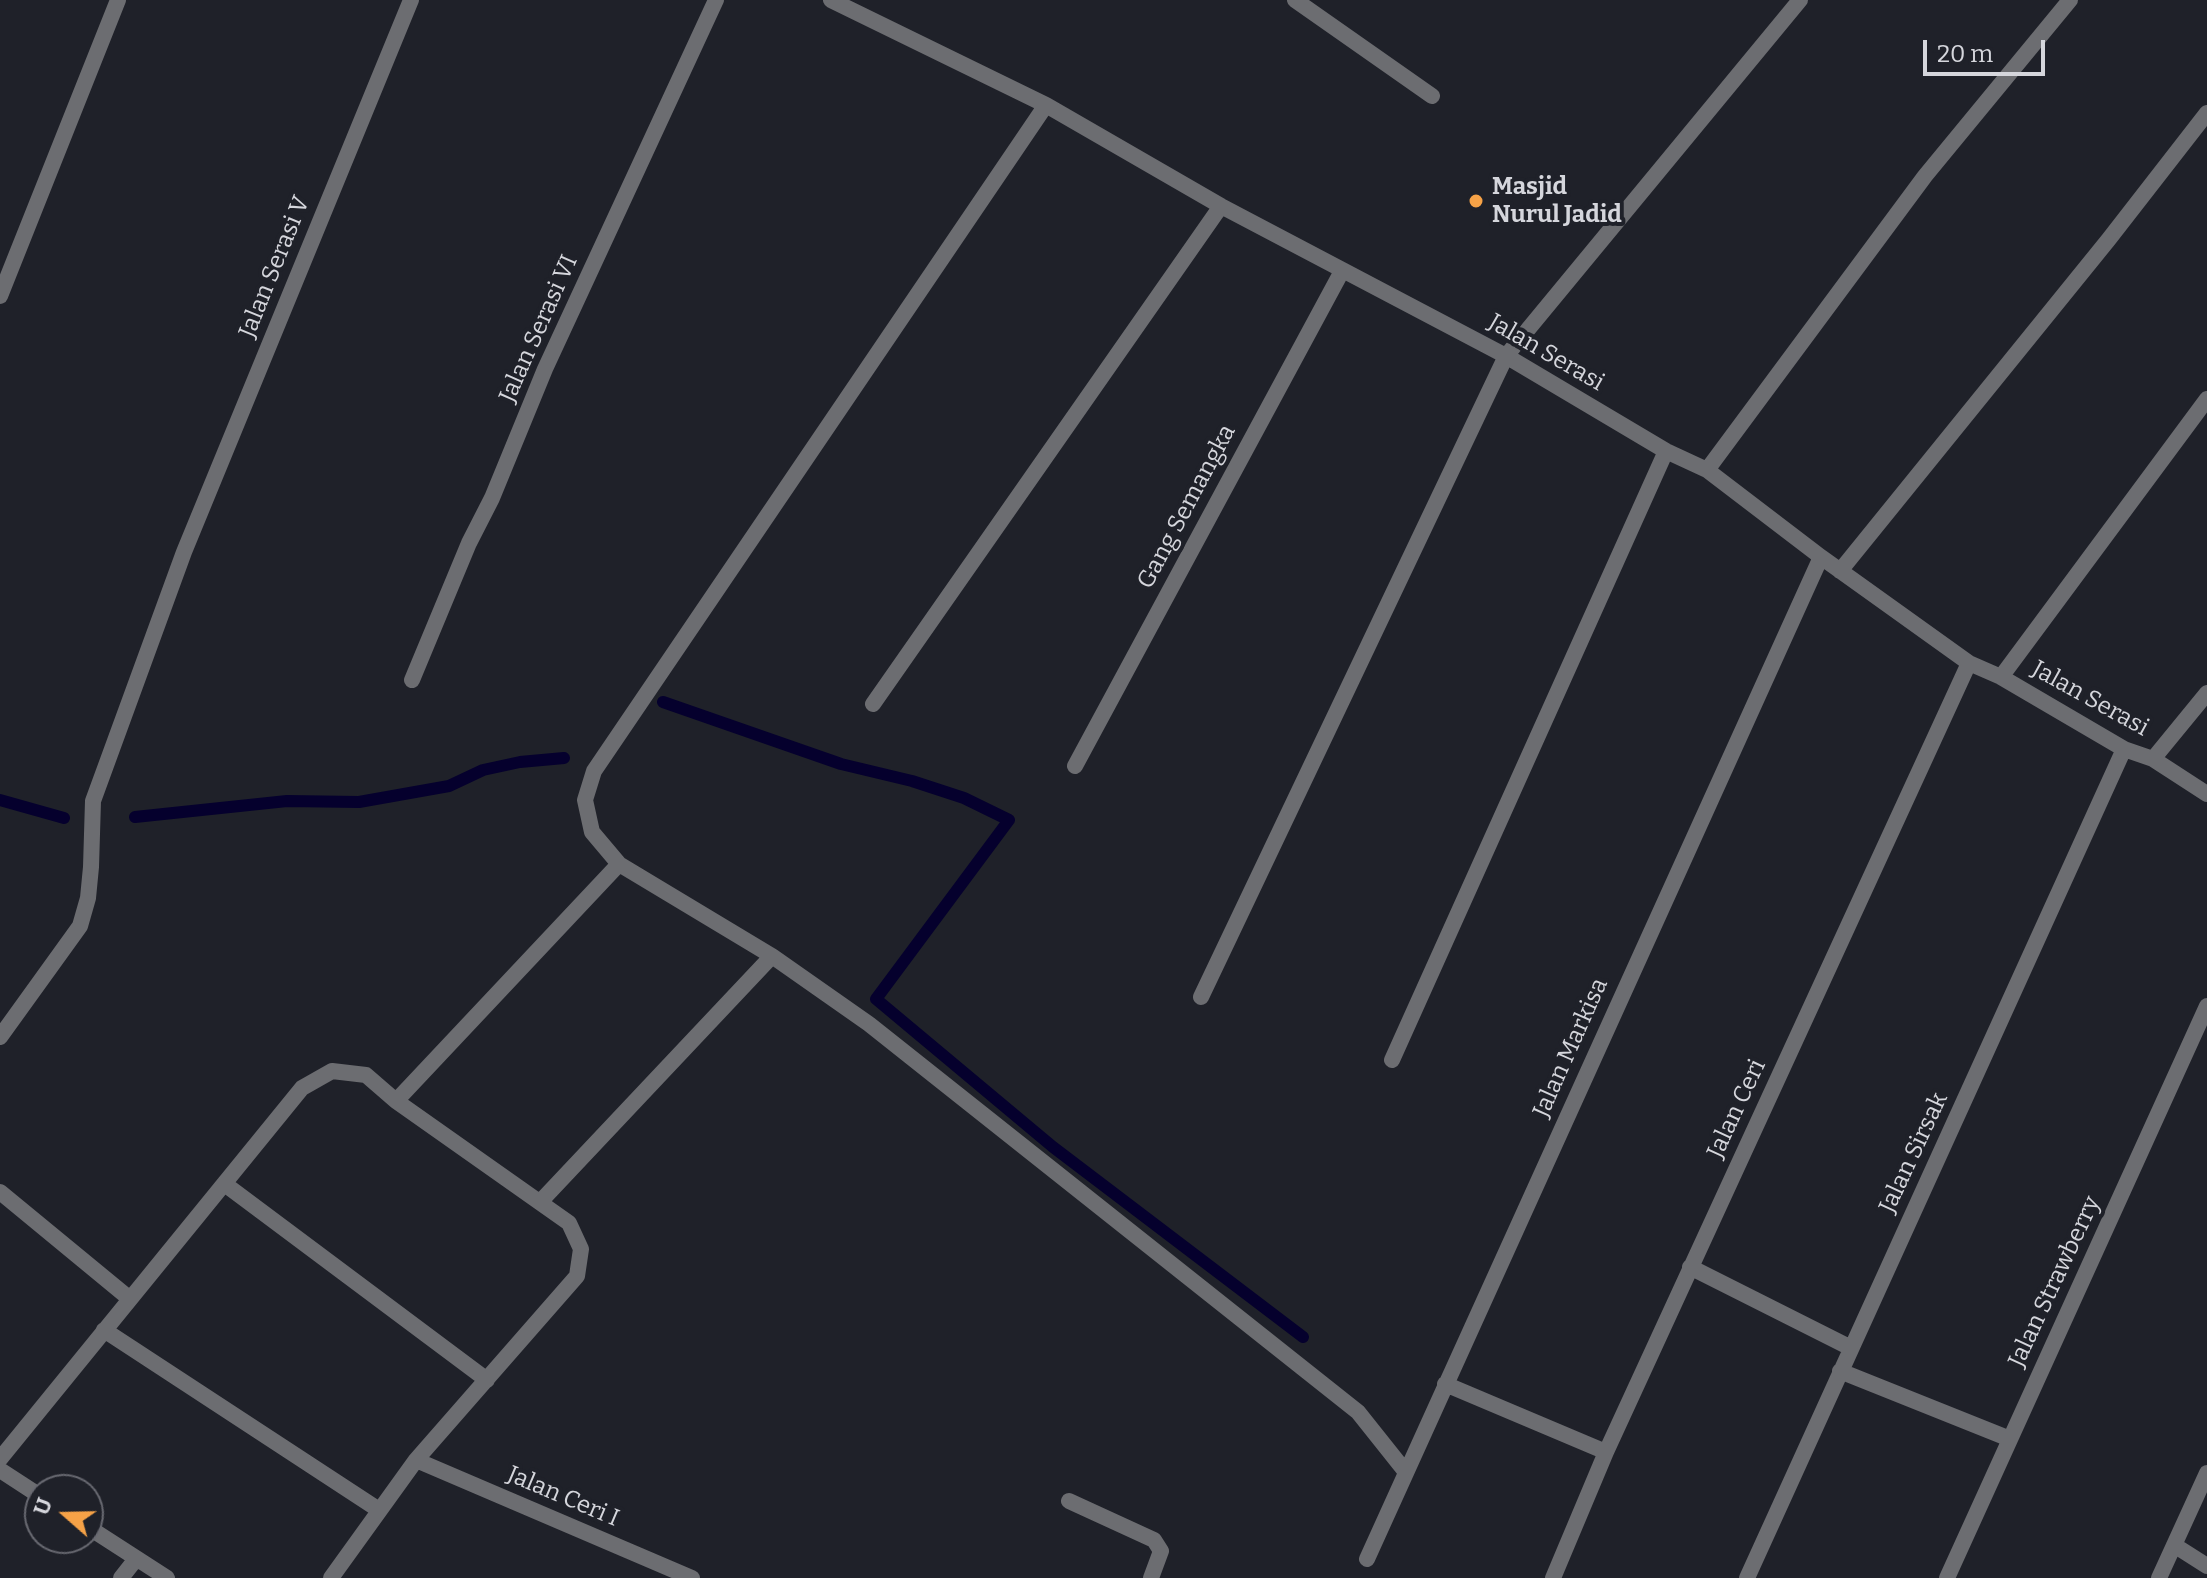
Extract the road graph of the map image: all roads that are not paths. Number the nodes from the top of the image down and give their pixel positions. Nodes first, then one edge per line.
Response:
1 (118, 0) edge
2 (411, 0) edge
3 (716, 0) edge
4 (1295, 0) edge
5 (1800, 0) edge
6 (2070, 0) edge
7 (839, 2) edge
8 (1432, 96) dead end
9 (1046, 105) junction
10 (2207, 113) edge
11 (1221, 206) junction
12 (1342, 271) junction
13 (0, 296) edge
14 (1506, 356) junction
15 (2207, 399) edge
16 (1666, 451) junction
17 (1707, 470) junction
18 (1821, 557) junction
19 (1840, 571) junction
20 (1969, 663) junction
21 (2001, 677) junction
22 (412, 680) dead end
23 (2207, 693) edge
24 (873, 704) dead end
25 (2124, 749) junction
26 (2153, 759) junction
27 (1075, 766) dead end
28 (2207, 794) edge
29 (619, 864) junction
30 (772, 956) junction
31 (1201, 997) dead end
32 (2207, 1006) edge
33 (0, 1037) edge
34 (1392, 1060) dead end
35 (396, 1101) junction
36 (226, 1185) junction
37 (0, 1192) edge
38 (541, 1201) junction
39 (1690, 1267) junction
40 (130, 1299) junction
41 (104, 1330) junction
42 (1851, 1348) junction
43 (1840, 1371) junction
44 (487, 1380) junction
45 (1445, 1384) junction
46 (2010, 1439) junction
47 (1606, 1452) junction
48 (0, 1459) edge
49 (416, 1460) junction
50 (0, 1470) edge
51 (1405, 1471) junction
52 (2207, 1473) edge
53 (24, 1486) edge
54 (1069, 1501) dead end
55 (379, 1510) junction
56 (104, 1538) edge
57 (2174, 1545) junction
58 (136, 1559) junction
59 (1367, 1559) dead end
60 (2207, 1566) edge
61 (121, 1578) edge
62 (167, 1578) edge
63 (331, 1578) edge
64 (692, 1578) edge
65 (1151, 1578) edge
66 (1553, 1578) edge
67 (1747, 1578) edge
68 (1947, 1578) edge
69 (2159, 1578) edge

1 - 13 street
2 - 33 street, Jalan Serasi V
3 - 22 street, Jalan Serasi VI
4 - 8 street
5 - 14 street
6 - 17 street
7 - 9 street, Jalan Serasi
9 - 11 street, Jalan Serasi
9 - 29 street
10 - 19 street
11 - 12 street, Jalan Serasi
11 - 24 street
12 - 14 street, Jalan Serasi
12 - 27 street, Gang Semangka
14 - 16 street, Jalan Serasi
14 - 31 street
15 - 21 street
16 - 17 street, Jalan Serasi
16 - 34 street
17 - 18 street, Jalan Serasi
18 - 19 street, Jalan Serasi
18 - 45 street, Jalan Markisa
19 - 20 street, Jalan Serasi
20 - 21 street, Jalan Serasi
20 - 39 street, Jalan Ceri
21 - 25 street, Jalan Serasi
23 - 26 street
25 - 26 street, Jalan Serasi
25 - 42 street, Jalan Sirsak
26 - 28 street, Jalan Serasi
29 - 30 street
29 - 35 street
30 - 38 street
30 - 51 street
32 - 46 street, Jalan Strawberry
35 - 36 street
35 - 38 street
36 - 40 street
36 - 44 street
37 - 40 street
38 - 44 street
39 - 42 street
39 - 47 street, Jalan Ceri
40 - 41 street
41 - 48 street
41 - 55 street
42 - 43 street, Jalan Sirsak
43 - 46 street
43 - 67 street, Jalan Sirsak
44 - 49 street
45 - 47 street
45 - 51 street, Jalan Markisa
46 - 68 street, Jalan Strawberry
47 - 66 street, Jalan Ceri
49 - 55 street
49 - 64 street, Jalan Ceri I
50 - 53 street
51 - 59 street, Jalan Markisa
52 - 57 street
54 - 65 street
55 - 63 street
56 - 58 street
57 - 60 street
57 - 69 street
58 - 61 street
58 - 62 street

